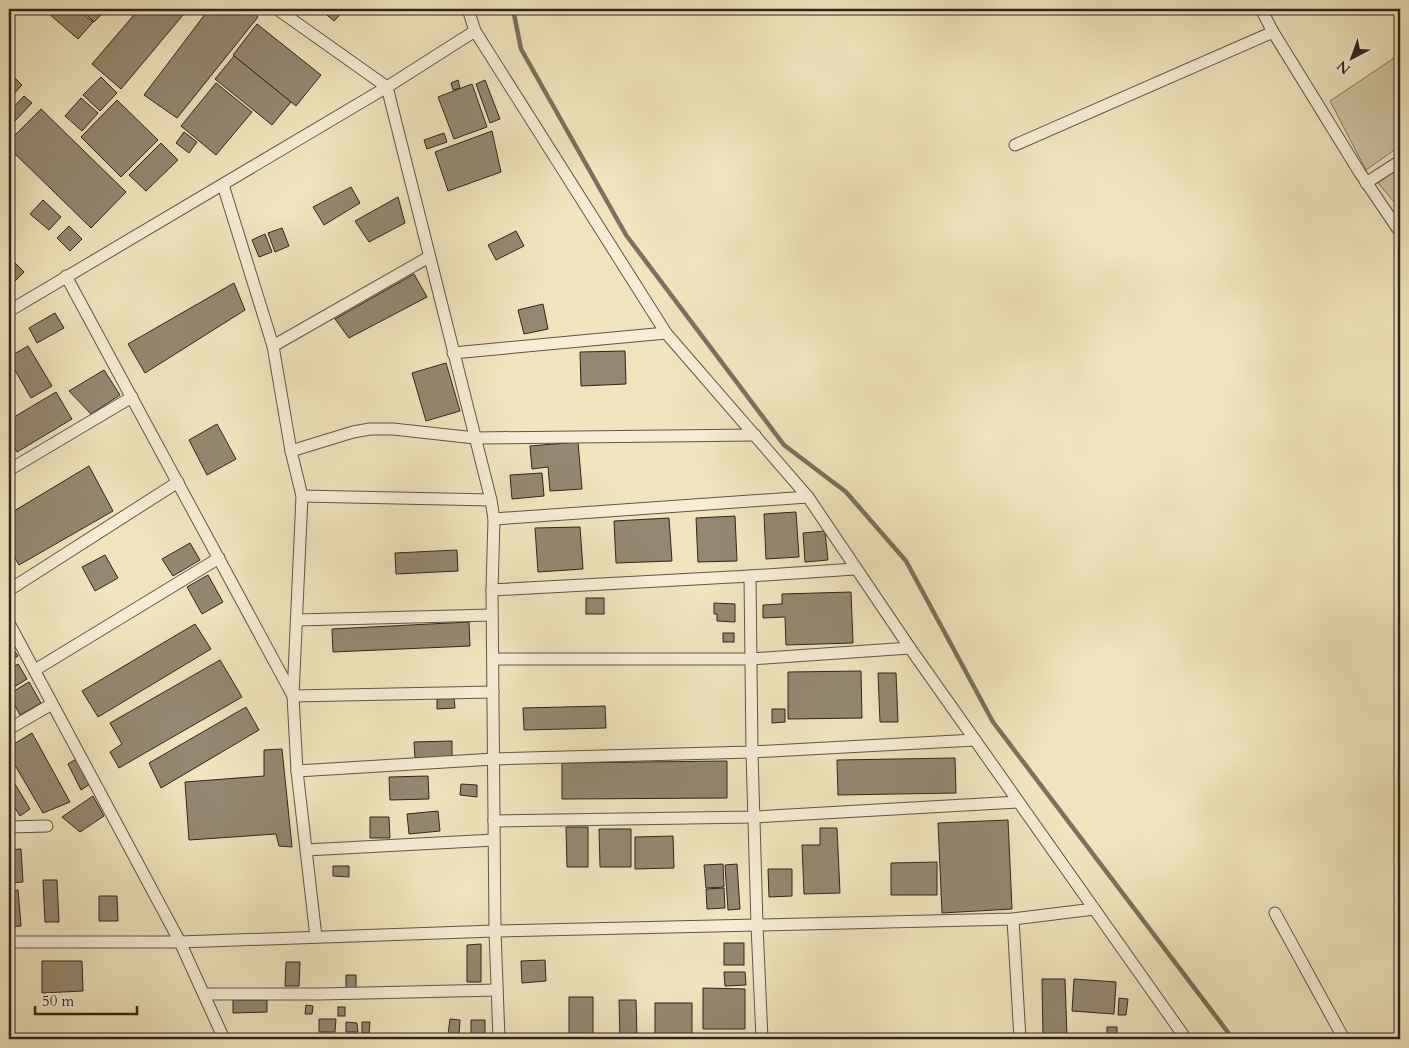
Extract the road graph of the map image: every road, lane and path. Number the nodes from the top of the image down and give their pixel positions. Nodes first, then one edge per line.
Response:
1 (277, 9) edge
2 (468, 9) edge
3 (1261, 9) edge
4 (475, 31) junction
5 (1273, 32) junction
6 (387, 87) junction
7 (1016, 144) dead end
8 (1400, 161) edge
9 (1366, 183) junction
10 (223, 185) junction
11 (1400, 232) edge
12 (429, 257) junction
13 (66, 276) junction
14 (9, 311) edge
15 (666, 333) junction
16 (273, 346) junction
17 (453, 353) junction
18 (132, 397) junction
19 (755, 435) junction
20 (475, 438) junction
21 (291, 451) junction
22 (9, 470) edge
23 (178, 482) junction
24 (302, 496) junction
25 (808, 497) junction
26 (491, 500) junction
27 (494, 518) junction
28 (219, 558) junction
29 (855, 569) junction
30 (750, 576) junction
31 (9, 590) edge
32 (492, 590) junction
33 (492, 616) junction
34 (297, 620) junction
35 (9, 623) edge
36 (910, 648) junction
37 (493, 659) junction
38 (751, 659) junction
39 (34, 670) junction
40 (493, 692) junction
41 (294, 696) junction
42 (52, 704) junction
43 (9, 729) edge
44 (975, 740) junction
45 (752, 752) junction
46 (494, 759) junction
47 (297, 771) junction
48 (1018, 802) junction
49 (754, 817) junction
50 (494, 821) junction
51 (47, 826) dead end
52 (9, 827) edge
53 (494, 840) junction
54 (306, 850) junction
55 (1094, 909) junction
56 (1275, 913) dead end
57 (1013, 919) junction
58 (757, 926) junction
59 (495, 931) junction
60 (316, 937) junction
61 (9, 942) edge
62 (180, 942) junction
63 (497, 990) junction
64 (204, 994) junction
65 (224, 1039) edge
66 (499, 1039) edge
67 (762, 1039) edge
68 (1020, 1039) edge
69 (1186, 1039) edge
70 (1344, 1039) edge

1 - 6 street
2 - 4 street
3 - 5 street
4 - 6 street
4 - 15 street
5 - 7 street
5 - 9 street
6 - 10 street
6 - 12 street
8 - 9 street
9 - 11 street
10 - 13 street
10 - 16 street
12 - 16 street
12 - 17 street
13 - 14 street
13 - 18 street
15 - 17 street
15 - 19 street
16 - 21 street
17 - 20 street
18 - 22 street
18 - 23 street
19 - 20 street
19 - 25 street
20 - 21 street
20 - 26 street
21 - 24 street
23 - 28 street
23 - 31 street
24 - 26 street
24 - 34 street
25 - 27 street
25 - 29 street
26 - 27 street
27 - 32 street
28 - 39 street
28 - 41 street
29 - 30 street
29 - 36 street
30 - 32 street
30 - 38 street
32 - 33 street
33 - 34 street
33 - 37 street
34 - 41 street
35 - 39 street
36 - 38 street
36 - 44 street
37 - 38 street
37 - 40 street
38 - 45 street
39 - 42 street
40 - 41 street
40 - 46 street
41 - 47 street
42 - 43 street
42 - 62 street
44 - 45 street
44 - 48 street
45 - 46 street
45 - 49 street
46 - 47 street
46 - 50 street
47 - 54 street
48 - 49 street
48 - 55 street
49 - 50 street
49 - 58 street
50 - 53 street
51 - 52 street
53 - 54 street
53 - 59 street
54 - 60 street
55 - 57 street
55 - 69 street
56 - 70 street
57 - 58 street
57 - 68 street
58 - 59 street
58 - 67 street
59 - 60 street
59 - 63 street
60 - 62 street
61 - 62 street
62 - 64 street
63 - 64 street
63 - 66 street
64 - 65 street

